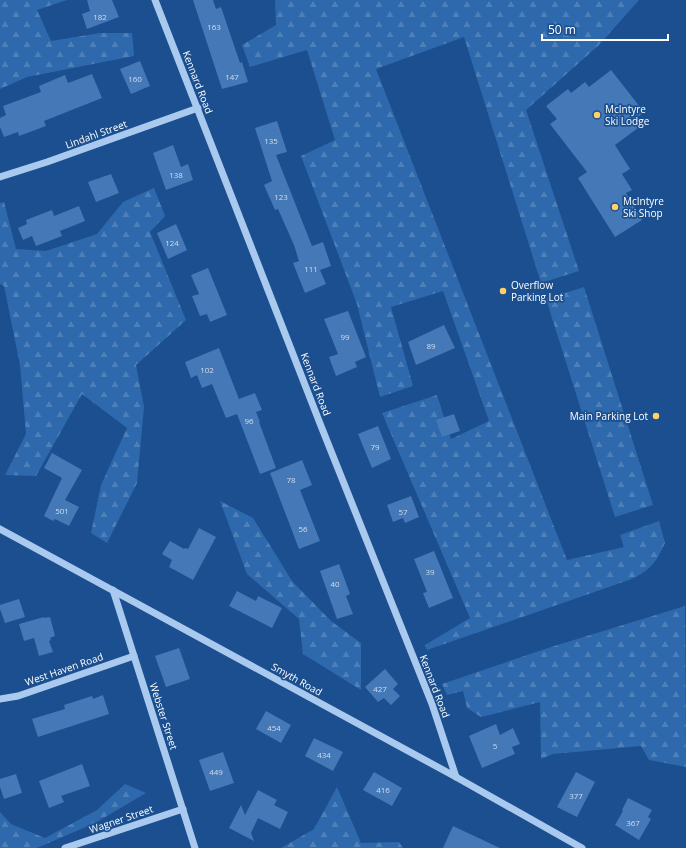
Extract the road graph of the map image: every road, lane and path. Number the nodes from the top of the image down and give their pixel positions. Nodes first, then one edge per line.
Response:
1 (155, 0) edge
2 (198, 108) junction
3 (0, 177) edge
4 (0, 530) edge
5 (113, 590) junction
6 (134, 656) junction
7 (0, 699) edge
8 (456, 776) junction
9 (183, 809) junction
10 (65, 848) edge
11 (195, 848) edge
12 (582, 848) edge

1 - 2 street, Kennard Road
2 - 3 street, Lindahl Street
2 - 8 street, Kennard Road
4 - 5 street, Smyth Road
5 - 6 street, Webster Street
5 - 8 street, Smyth Road
6 - 7 street, West Haven Road
6 - 9 street, Webster Street
8 - 12 street, Smyth Road
9 - 10 street, Wagner Street
9 - 11 street, Webster Street

